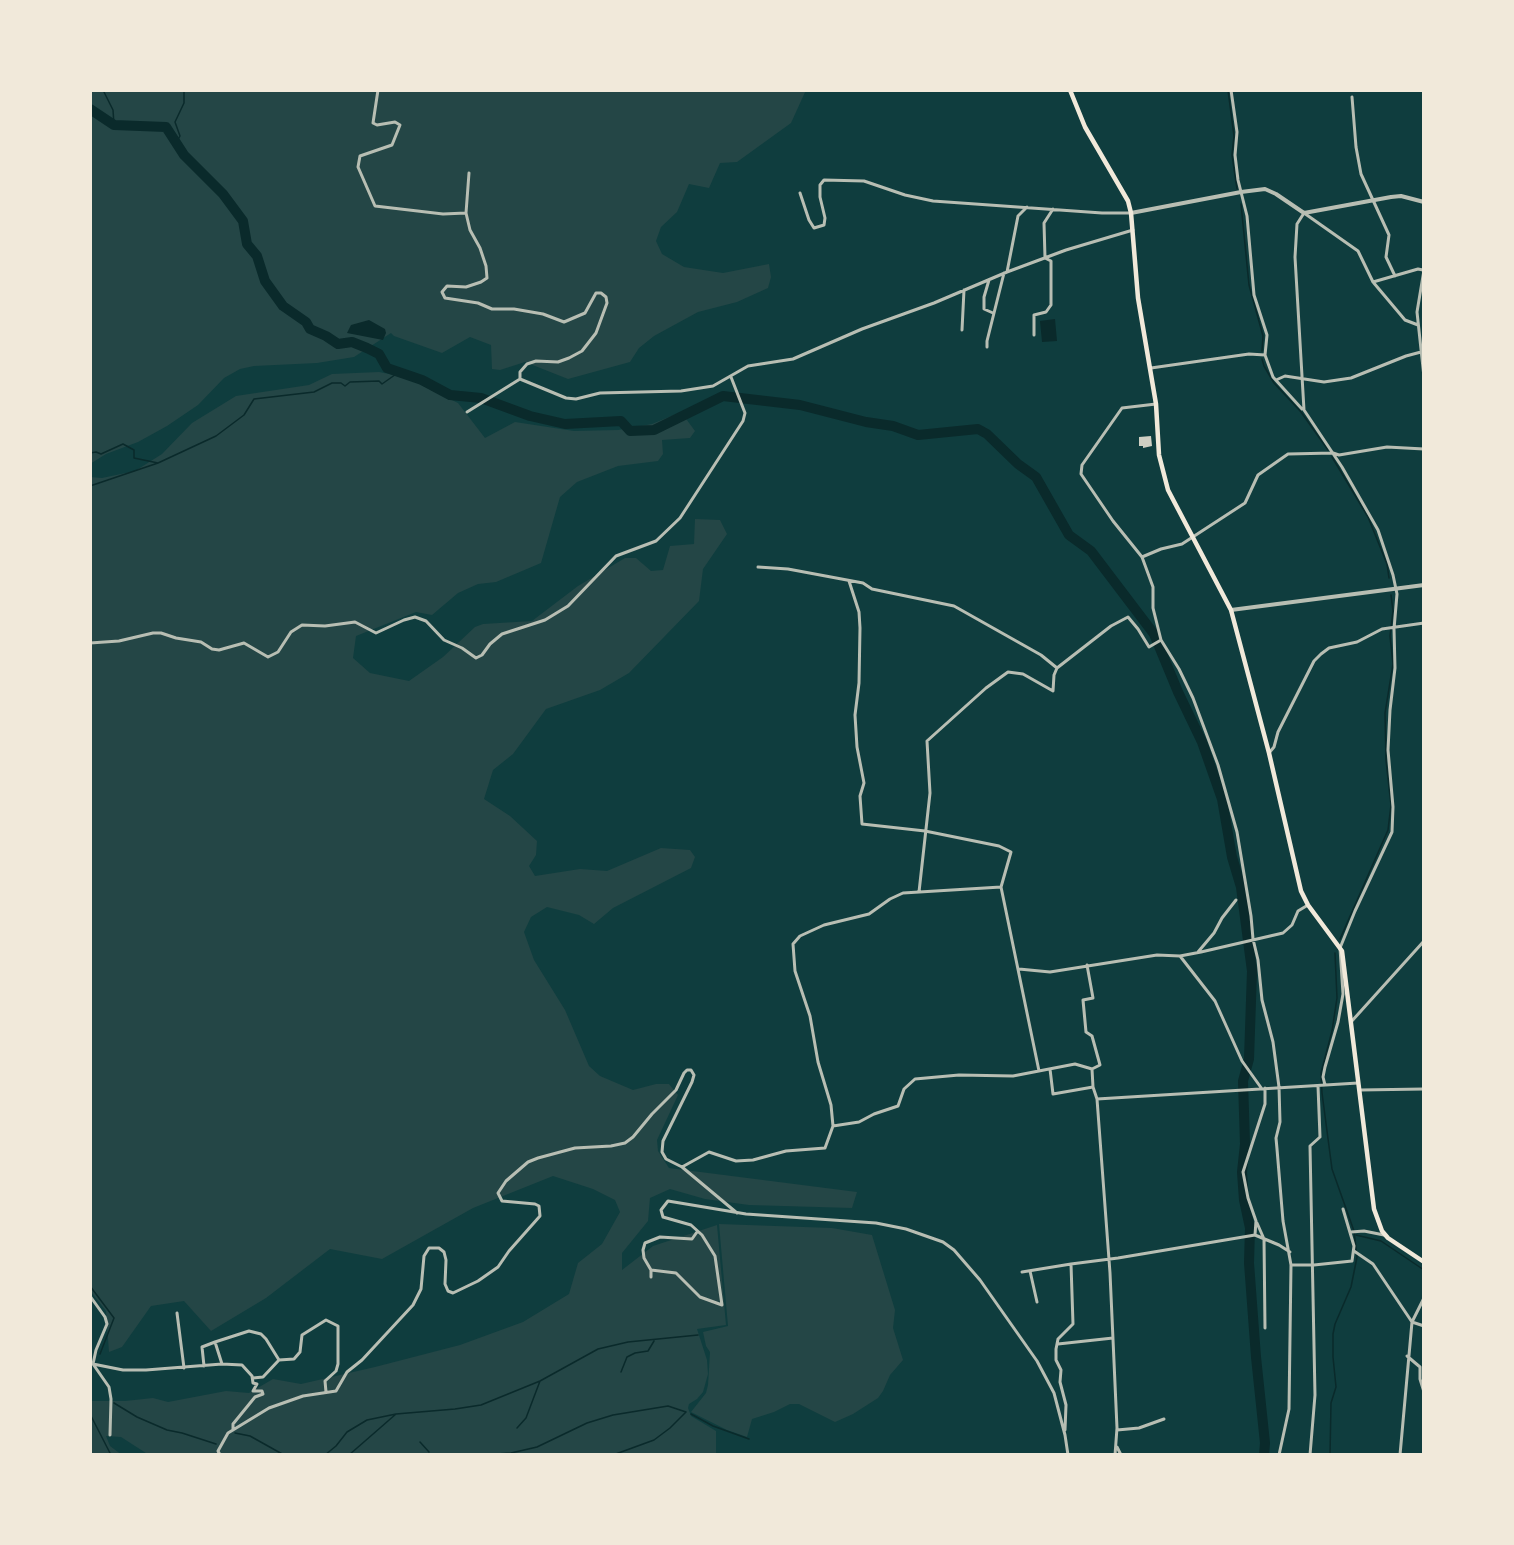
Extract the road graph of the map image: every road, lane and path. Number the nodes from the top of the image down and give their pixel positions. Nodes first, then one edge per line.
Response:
1 (378, 90) edge
2 (1070, 90) edge
3 (1231, 90) edge
4 (1352, 97) dead end
5 (469, 173) dead end
6 (1241, 192) junction
7 (800, 193) dead end
8 (1373, 201) junction
9 (1424, 202) edge
10 (1027, 207) junction
11 (1053, 209) junction
12 (466, 213) junction
13 (1131, 213) junction
14 (1304, 213) junction
15 (1133, 230) junction
16 (1045, 258) junction
17 (1424, 270) edge
18 (1006, 272) junction
19 (1395, 276) junction
20 (988, 280) junction
21 (1373, 282) junction
22 (964, 290) junction
23 (994, 313) junction
24 (1418, 325) junction
25 (962, 330) dead end
26 (1034, 335) dead end
27 (987, 347) dead end
28 (1421, 352) junction
29 (1265, 355) junction
30 (1151, 369) junction
31 (731, 377) junction
32 (1424, 377) edge
33 (520, 379) junction
34 (1276, 380) junction
35 (1302, 380) junction
36 (1156, 404) junction
37 (1304, 410) junction
38 (467, 412) dead end
39 (1424, 449) edge
40 (1333, 453) junction
41 (1193, 537) junction
42 (1142, 557) junction
43 (758, 567) dead end
44 (849, 581) junction
45 (1424, 585) edge
46 (1396, 589) junction
47 (1231, 610) junction
48 (1424, 623) edge
49 (1391, 629) junction
50 (1161, 640) junction
51 (90, 643) edge
52 (1057, 668) junction
53 (1269, 753) junction
54 (925, 831) junction
55 (1001, 887) junction
56 (919, 893) junction
57 (1236, 900) dead end
58 (1308, 905) junction
59 (1253, 939) junction
60 (1423, 944) edge
61 (1340, 948) junction
62 (1197, 953) junction
63 (1180, 956) junction
64 (1087, 965) junction
65 (1019, 969) junction
66 (1351, 1022) junction
67 (1050, 1069) junction
68 (1092, 1069) junction
69 (1039, 1071) junction
70 (1358, 1083) junction
71 (1325, 1085) junction
72 (1318, 1086) junction
73 (1093, 1087) junction
74 (1279, 1087) junction
75 (1264, 1089) junction
76 (1424, 1089) edge
77 (1359, 1091) junction
78 (1096, 1099) junction
79 (833, 1126) junction
80 (682, 1167) junction
81 (1343, 1209) dead end
82 (737, 1213) junction
83 (1256, 1221) junction
84 (698, 1232) junction
85 (1354, 1232) junction
86 (1255, 1235) junction
87 (1386, 1236) junction
88 (1264, 1239) junction
89 (1290, 1252) junction
90 (1356, 1252) junction
91 (1109, 1259) junction
92 (1424, 1262) edge
93 (1071, 1264) junction
94 (1291, 1265) junction
95 (1314, 1265) junction
96 (651, 1270) junction
97 (1030, 1271) junction
98 (1022, 1272) dead end
99 (651, 1277) dead end
100 (90, 1296) edge
101 (1424, 1299) edge
102 (1037, 1302) dead end
103 (177, 1313) dead end
104 (1412, 1322) junction
105 (1424, 1326) edge
106 (1265, 1328) dead end
107 (1113, 1338) junction
108 (215, 1342) junction
109 (1057, 1344) junction
110 (1407, 1356) junction
111 (279, 1360) junction
112 (93, 1364) junction
113 (222, 1364) junction
114 (204, 1366) junction
115 (184, 1368) junction
116 (253, 1378) junction
117 (326, 1392) junction
118 (1424, 1392) edge
119 (1164, 1419) dead end
120 (233, 1429) junction
121 (1117, 1430) junction
122 (110, 1435) dead end
123 (1065, 1435) junction
124 (1116, 1445) junction
125 (220, 1455) edge
126 (1068, 1455) edge
127 (1115, 1455) edge
128 (1121, 1455) edge
129 (1279, 1455) edge
130 (1310, 1455) edge
131 (1400, 1455) edge

1 - 12 street
2 - 13 main road
3 - 6 street
4 - 8 street
5 - 12 street
6 - 13 street
6 - 14 street
6 - 29 street
7 - 10 street
8 - 9 street
8 - 14 street
8 - 19 street
10 - 11 street
10 - 18 street
11 - 13 street
11 - 16 street
12 - 33 street
13 - 15 main road
14 - 21 street
14 - 35 street
15 - 16 street
15 - 30 main road
16 - 18 street
16 - 26 street
17 - 19 street
17 - 24 street
18 - 20 street
18 - 23 street
19 - 21 street
20 - 22 street
20 - 23 street
21 - 24 street
22 - 25 street
22 - 31 street
23 - 27 street
24 - 28 street
28 - 32 street
28 - 35 street
29 - 30 street
29 - 34 street
30 - 36 main road
31 - 33 street
31 - 51 street
33 - 38 street
34 - 35 street
34 - 37 street
35 - 37 street
36 - 41 main road
36 - 42 street
37 - 40 street
39 - 40 street
40 - 41 street
40 - 46 street
41 - 42 street
41 - 47 main road
42 - 50 street
43 - 44 street
44 - 52 street
44 - 54 street
45 - 46 street
46 - 47 street
46 - 49 street
47 - 53 main road
48 - 49 street
49 - 53 street
49 - 61 street
50 - 52 street
50 - 59 street
52 - 54 street
53 - 58 main road
54 - 55 street
54 - 56 street
55 - 56 street
55 - 65 street
56 - 79 street
57 - 62 street
58 - 59 street
58 - 61 main road
59 - 62 street
59 - 74 street
60 - 66 street
61 - 66 main road
61 - 71 street
62 - 63 street
63 - 64 street
63 - 75 street
64 - 65 street
64 - 68 street
65 - 69 street
66 - 70 main road
67 - 68 street
67 - 69 street
67 - 73 street
68 - 73 street
69 - 79 street
70 - 71 street
70 - 77 main road
71 - 72 street
72 - 74 street
72 - 95 street
73 - 78 street
74 - 75 street
74 - 89 street
75 - 78 street
75 - 83 street
76 - 77 street
77 - 87 main road
78 - 91 street
79 - 80 street
80 - 82 street
80 - 117 street
81 - 85 street
82 - 84 street
82 - 123 street
83 - 86 street
83 - 88 street
84 - 96 street
84 - 96 street
85 - 87 street
85 - 90 street
86 - 88 street
86 - 91 street
87 - 92 main road
88 - 89 street
88 - 106 street
89 - 94 street
90 - 95 street
90 - 104 street
91 - 93 street
91 - 107 street
93 - 97 street
93 - 109 street
94 - 95 street
94 - 129 street
95 - 130 street
96 - 99 street
97 - 98 street
97 - 102 street
100 - 112 street
101 - 104 street
103 - 115 street
104 - 105 street
104 - 110 street
107 - 109 street
107 - 121 street
108 - 111 street
108 - 113 street
108 - 114 street
109 - 123 street
110 - 118 street
110 - 131 street
111 - 116 street
111 - 117 street
112 - 115 street
112 - 122 street
113 - 114 street
113 - 116 street
114 - 115 street
116 - 120 street
117 - 120 street
119 - 121 street
120 - 125 street
121 - 124 street
123 - 126 street
124 - 127 street
124 - 128 street

